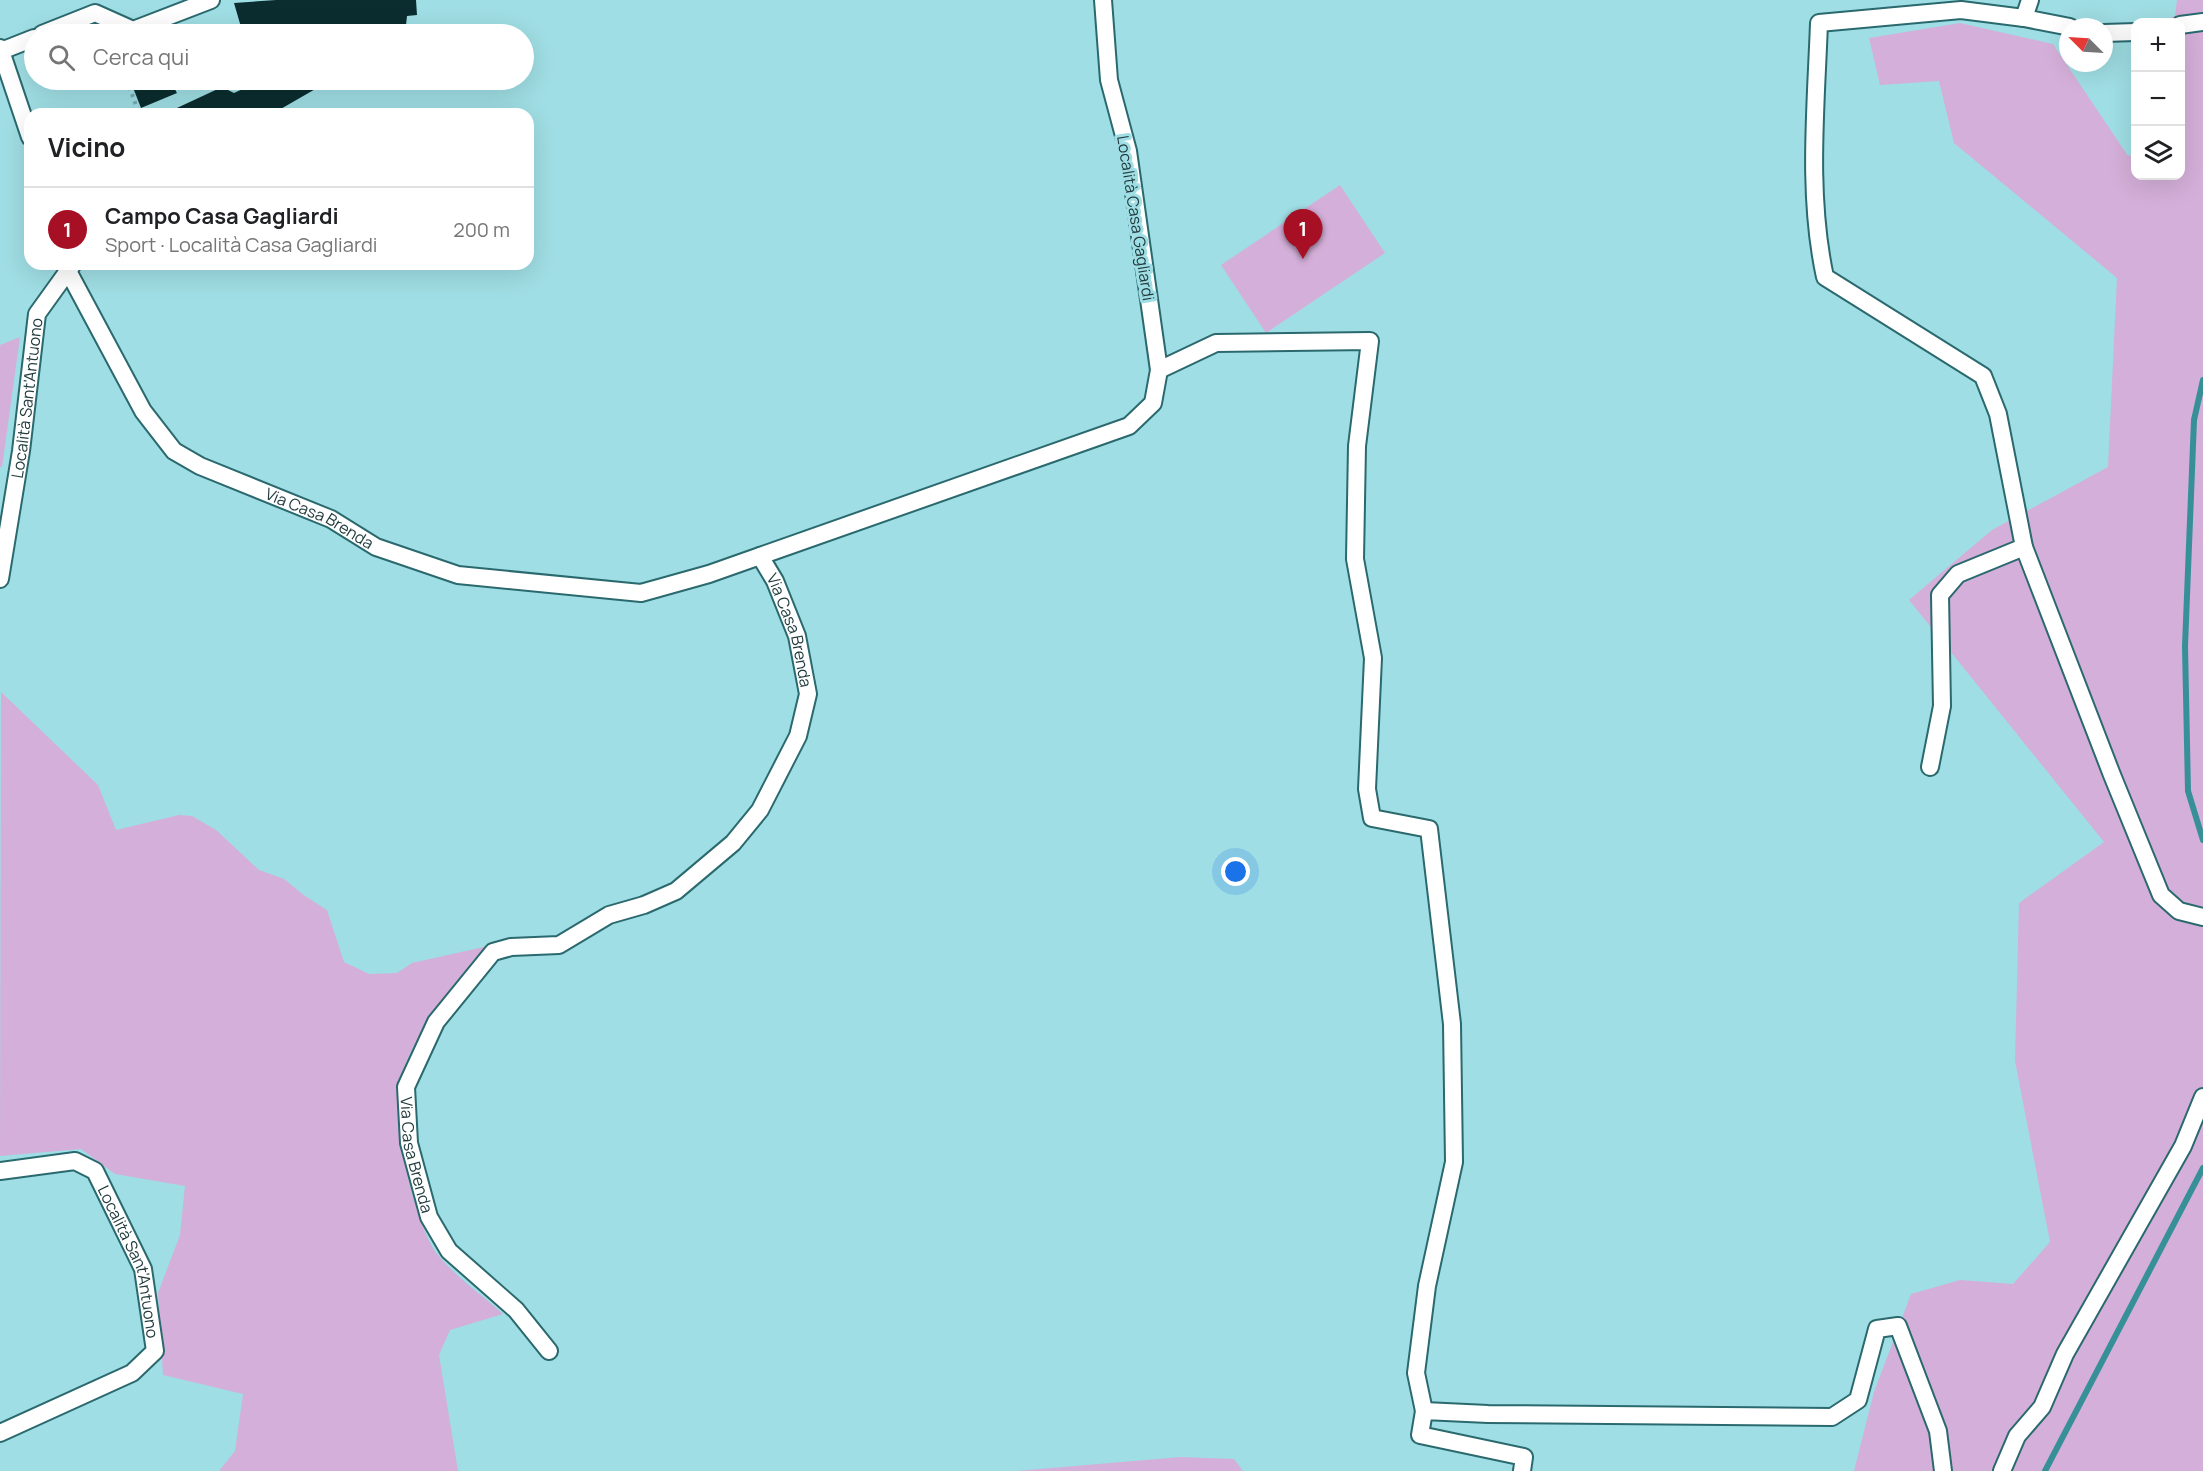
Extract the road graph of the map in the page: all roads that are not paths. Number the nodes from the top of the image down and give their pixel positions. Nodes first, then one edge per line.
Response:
1 (211, 0) edge
2 (1102, 0) edge
3 (2030, 0) edge
4 (2024, 18) junction
5 (2203, 22) edge
6 (67, 24) edge
7 (120, 24) edge
8 (149, 24) edge
9 (2185, 24) edge
10 (2059, 25) edge
11 (2131, 32) edge
12 (2113, 33) edge
13 (24, 42) edge
14 (1, 50) edge
15 (24, 119) edge
16 (69, 270) edge
17 (71, 270) edge
18 (1159, 370) junction
19 (2024, 547) junction
20 (760, 556) junction
21 (0, 579) edge
22 (1930, 767) dead end
23 (2202, 917) edge
24 (2203, 1097) edge
25 (0, 1171) edge
26 (549, 1351) dead end
27 (1424, 1411) junction
28 (0, 1433) edge
29 (1522, 1471) edge
30 (1943, 1471) edge
31 (2002, 1471) edge

1 - 8 street
2 - 18 street, Località Casa Gagliardi
3 - 4 street
4 - 10 street
4 - 19 street
5 - 9 street
6 - 7 street
11 - 12 street
13 - 14 street
14 - 15 street
16 - 21 street, Località Sant'Antuono
17 - 20 street, Via Casa Brenda
18 - 20 street, Località Casa Gagliardi
18 - 27 street
19 - 22 street
19 - 23 street
20 - 26 street, Via Casa Brenda
24 - 31 street
25 - 28 street, Località Sant'Antuono
27 - 29 street
27 - 30 street

